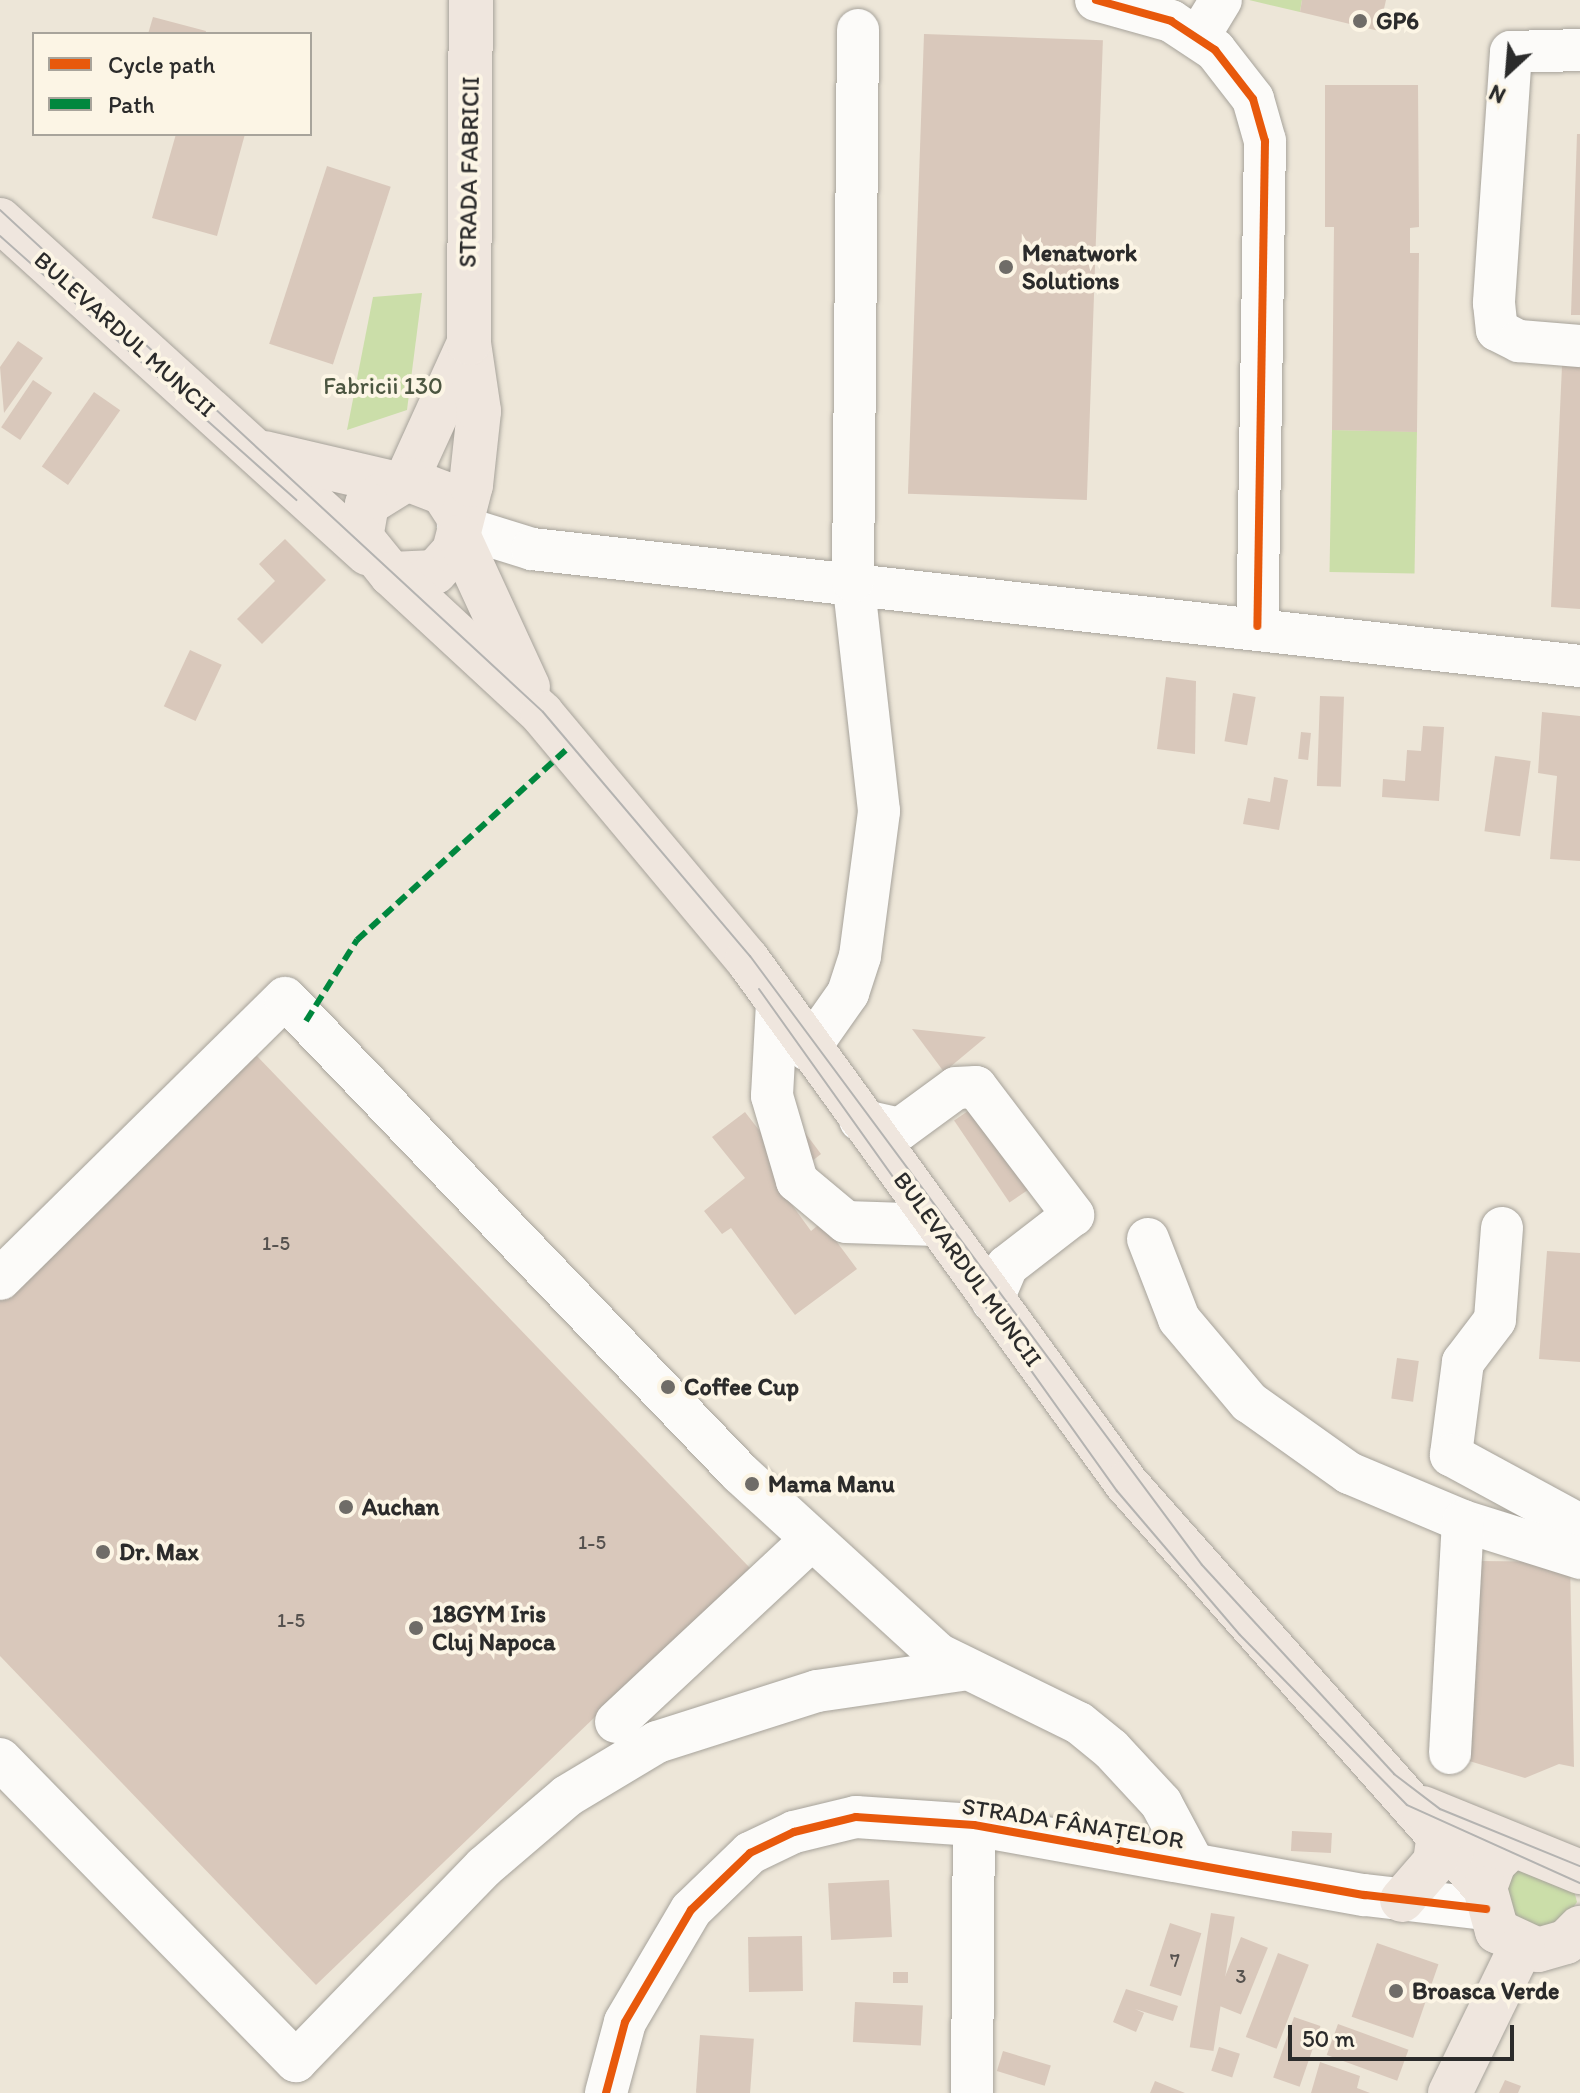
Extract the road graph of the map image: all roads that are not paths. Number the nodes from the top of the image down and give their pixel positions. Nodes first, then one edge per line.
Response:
1 (471, 0) edge
2 (1096, 0) edge
3 (1221, 0) edge
4 (858, 30) dead end
5 (1199, 36) junction
6 (1580, 50) edge
7 (0, 220) edge
8 (469, 343) junction
9 (1580, 346) edge
10 (251, 448) junction
11 (400, 481) junction
12 (458, 526) junction
13 (379, 564) junction
14 (853, 581) junction
15 (1257, 626) junction
16 (1580, 666) edge
17 (542, 714) junction
18 (777, 1003) junction
19 (808, 1050) junction
20 (860, 1120) junction
21 (936, 1225) junction
22 (1502, 1228) dead end
23 (1148, 1239) dead end
24 (0, 1279) edge
25 (992, 1301) junction
26 (1463, 1521) junction
27 (1580, 1525) edge
28 (812, 1539) junction
29 (1580, 1558) edge
30 (961, 1670) junction
31 (616, 1722) dead end
32 (1450, 1753) dead end
33 (0, 1759) edge
34 (1428, 1819) junction
35 (974, 1825) junction
36 (1512, 1846) junction
37 (1193, 1863) junction
38 (1580, 1872) edge
39 (1485, 1898) junction
40 (1402, 1900) junction
41 (1579, 1930) edge
42 (1521, 1947) junction
43 (606, 2093) edge
44 (972, 2093) edge
45 (1450, 2093) edge

1 - 8 main road, STRADA FABRICII
2 - 5 street
3 - 5 street
4 - 14 street
5 - 15 street
6 - 9 street
7 - 10 main road, BULEVARDUL MUNCII
8 - 11 main road, STRADA FABRICII
8 - 12 main road, STRADA FABRICII
10 - 11 main road, BULEVARDUL MUNCII
10 - 13 main road, BULEVARDUL MUNCII
11 - 12 main road
11 - 13 main road
12 - 13 main road
12 - 14 street
12 - 17 main road, BULEVARDUL MUNCII
13 - 17 main road, BULEVARDUL MUNCII
14 - 15 street
14 - 19 street
15 - 16 street
17 - 18 main road, BULEVARDUL MUNCII
18 - 19 main road, BULEVARDUL MUNCII
18 - 21 street
19 - 20 main road, BULEVARDUL MUNCII
20 - 21 main road, BULEVARDUL MUNCII
20 - 25 street
21 - 25 main road, BULEVARDUL MUNCII
22 - 27 street
23 - 26 street
24 - 28 street
25 - 34 main road, BULEVARDUL MUNCII
26 - 29 street
26 - 32 street
28 - 30 street
28 - 31 street
30 - 33 street
30 - 37 street
34 - 36 main road, BULEVARDUL MUNCII
34 - 39 main road, BULEVARDUL MUNCII
34 - 40 main road
35 - 37 street, STRADA FÂNAȚELOR
35 - 43 street, STRADA FÂNAȚELOR
35 - 44 street, STRADA FÂNAȚELOR
36 - 38 main road, BULEVARDUL MUNCII
36 - 39 main road
37 - 40 street, STRADA FÂNAȚELOR
39 - 40 street, STRADA FÂNAȚELOR
39 - 42 main road, BULEVARDUL MUNCII
41 - 42 main road
42 - 45 main road

